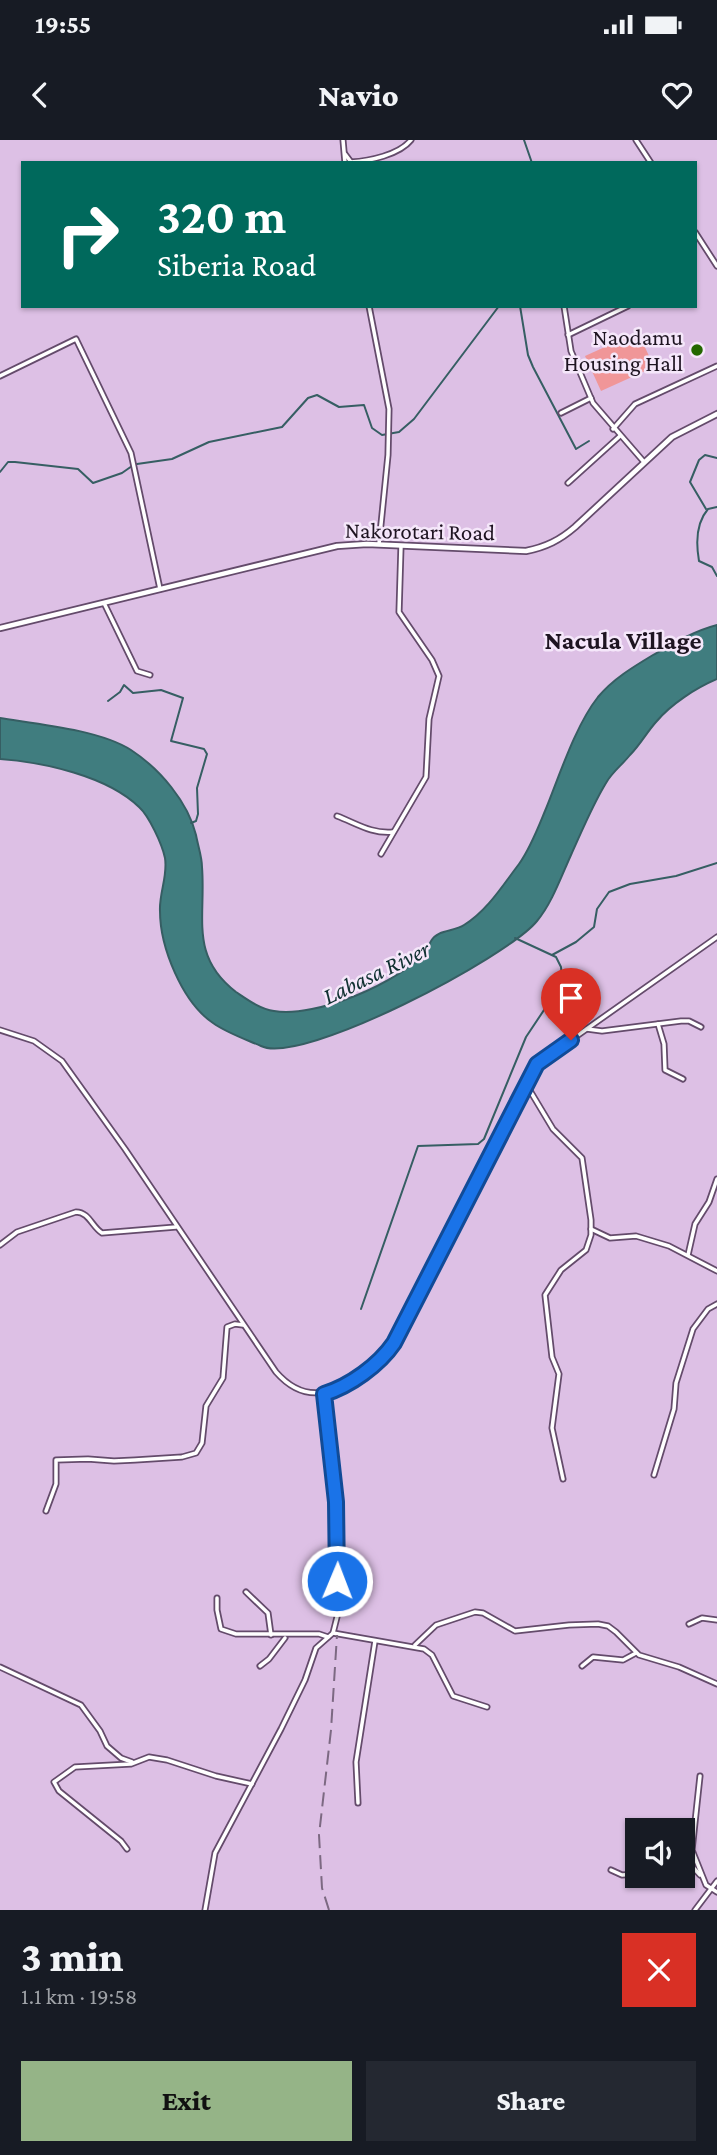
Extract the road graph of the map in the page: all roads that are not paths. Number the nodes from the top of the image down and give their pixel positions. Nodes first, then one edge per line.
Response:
1 (343, 140) edge
2 (411, 140) edge
3 (636, 140) edge
4 (345, 154) junction
5 (345, 161) edge
6 (350, 161) edge
7 (358, 161) edge
8 (650, 161) edge
9 (697, 235) edge
10 (702, 243) junction
11 (697, 246) edge
12 (717, 266) edge
13 (369, 308) edge
14 (564, 308) edge
15 (624, 308) edge
16 (568, 335) junction
17 (717, 366) edge
18 (0, 376) edge
19 (590, 398) junction
20 (561, 413) dead end
21 (717, 414) edge
22 (613, 429) junction
23 (620, 436) junction
24 (644, 462) junction
25 (568, 483) dead end
26 (379, 544) junction
27 (401, 546) junction
28 (160, 589) junction
29 (104, 603) junction
30 (0, 628) edge
31 (150, 675) dead end
32 (337, 816) dead end
33 (393, 832) junction
34 (380, 854) dead end
35 (717, 937) edge
36 (658, 1023) junction
37 (701, 1027) dead end
38 (587, 1029) junction
39 (0, 1031) edge
40 (683, 1079) dead end
41 (526, 1084) junction
42 (717, 1179) edge
43 (176, 1227) junction
44 (591, 1229) junction
45 (0, 1245) edge
46 (688, 1255) junction
47 (717, 1271) edge
48 (717, 1304) edge
49 (245, 1326) junction
50 (324, 1394) junction
51 (654, 1475) dead end
52 (563, 1479) dead end
53 (46, 1511) dead end
54 (246, 1592) dead end
55 (217, 1598) dead end
56 (717, 1620) edge
57 (689, 1624) dead end
58 (271, 1635) junction
59 (330, 1635) junction
60 (286, 1636) junction
61 (374, 1641) junction
62 (415, 1646) junction
63 (636, 1653) junction
64 (260, 1666) dead end
65 (582, 1666) dead end
66 (0, 1667) edge
67 (717, 1684) edge
68 (487, 1707) dead end
69 (134, 1763) junction
70 (700, 1776) dead end
71 (252, 1784) junction
72 (358, 1803) dead end
73 (127, 1849) dead end
74 (695, 1868) edge
75 (611, 1870) dead end
76 (625, 1875) edge
77 (703, 1879) junction
78 (717, 1881) edge
79 (711, 1889) junction
80 (717, 1892) edge
81 (205, 1910) edge
82 (695, 1910) edge

1 - 4 street
2 - 7 street
3 - 8 street
4 - 5 street
4 - 6 street
9 - 10 street
10 - 11 street
10 - 12 street
13 - 26 street
14 - 16 street
15 - 16 street
16 - 19 street
17 - 22 street
18 - 28 street
19 - 20 street
19 - 22 street
21 - 24 street, Nakorotari Road
22 - 23 street
23 - 24 street
23 - 25 street
24 - 27 street, Nakorotari Road
26 - 27 street, Nakorotari Road
26 - 28 street, Nakorotari Road
27 - 33 street
28 - 29 street, Nakorotari Road
29 - 30 street, Nakorotari Road
29 - 31 street
32 - 33 street
33 - 34 street
35 - 38 street
36 - 37 street
36 - 38 street
36 - 40 street
38 - 41 street
39 - 43 street
41 - 44 street
41 - 50 street
42 - 46 street
43 - 45 street
43 - 49 street
44 - 46 street
44 - 52 street
46 - 47 street
48 - 51 street
49 - 50 street
49 - 53 street
50 - 59 street
54 - 58 street
55 - 58 street
56 - 57 street
58 - 60 street
59 - 60 street
59 - 61 street
59 - 71 street
60 - 64 street
61 - 62 street
61 - 72 street
62 - 63 street
62 - 68 street
63 - 65 street
63 - 67 street
66 - 69 street
69 - 71 street
69 - 73 street
70 - 77 street
71 - 81 street
74 - 77 street
75 - 76 street
77 - 79 street
78 - 79 street
79 - 80 street
79 - 82 street

